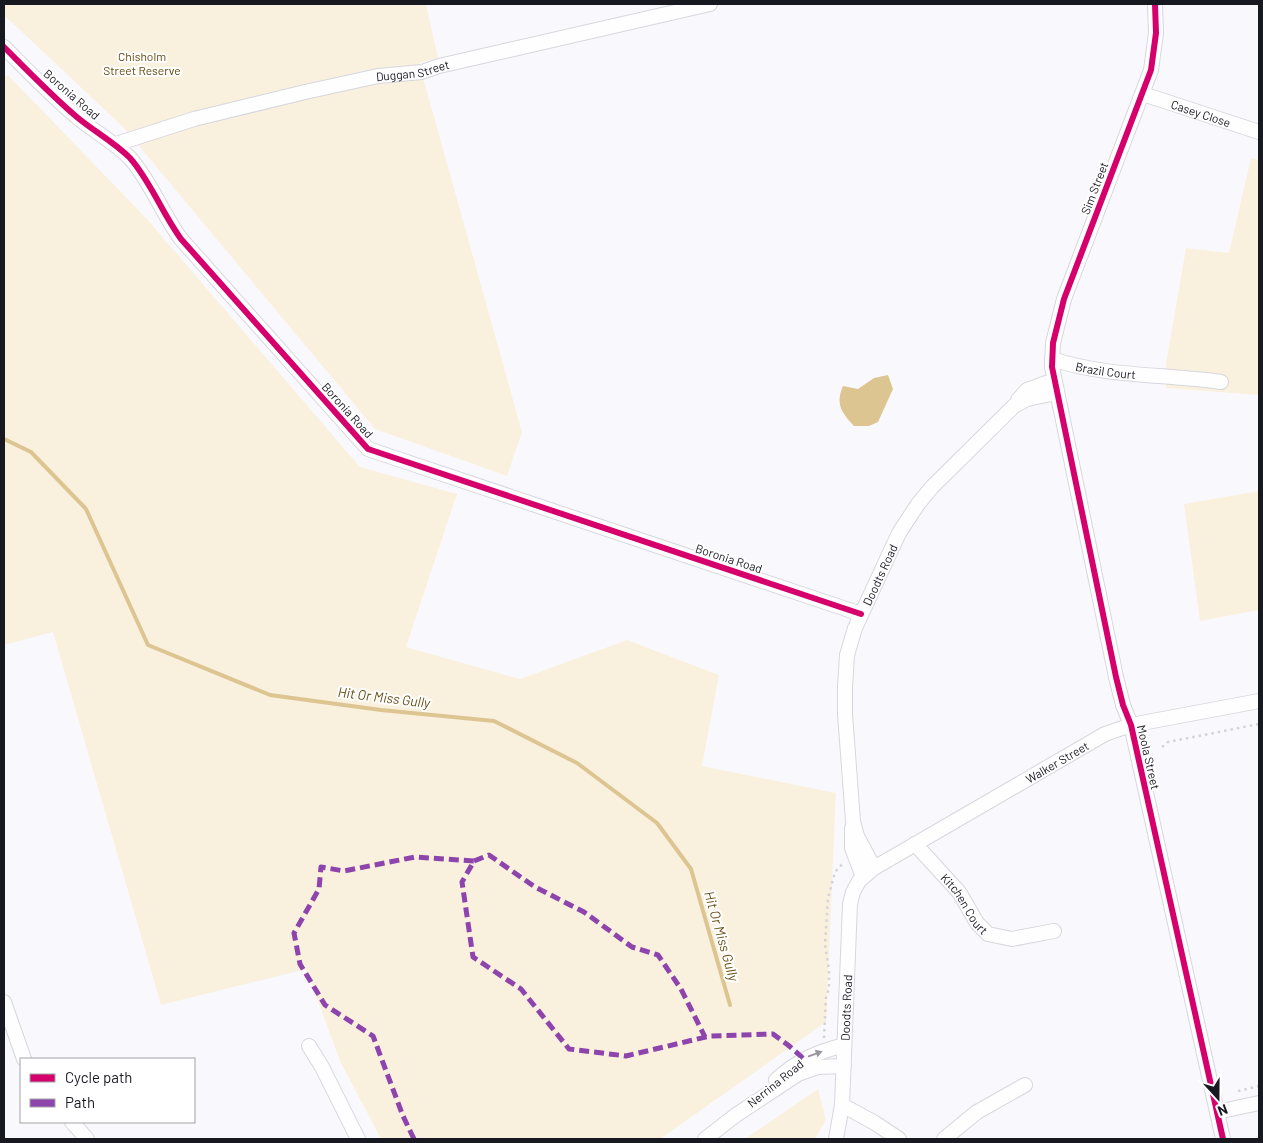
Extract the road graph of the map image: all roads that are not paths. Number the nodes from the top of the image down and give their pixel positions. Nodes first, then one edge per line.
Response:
1 (710, 4) edge
2 (1155, 4) edge
3 (4, 47) edge
4 (1143, 94) junction
5 (1259, 132) edge
6 (116, 144) junction
7 (1052, 359) junction
8 (1221, 382) dead end
9 (1055, 387) junction
10 (861, 614) junction
11 (1259, 701) edge
12 (1131, 725) junction
13 (853, 812) junction
14 (915, 844) junction
15 (868, 872) junction
16 (1054, 931) dead end
17 (4, 1002) edge
18 (309, 1046) dead end
19 (844, 1046) junction
20 (24, 1058) edge
21 (844, 1066) junction
22 (1025, 1085) dead end
23 (1259, 1102) edge
24 (842, 1105) junction
25 (1217, 1112) junction
26 (736, 1115) junction
27 (73, 1123) edge
28 (87, 1139) edge
29 (358, 1139) edge
30 (705, 1139) edge
31 (836, 1139) edge
32 (898, 1139) edge
33 (944, 1139) edge
34 (1223, 1139) edge

1 - 6 street, Duggan Street
2 - 4 street, Sim Street
3 - 6 street, Boronia Road
4 - 5 street, Casey Close
4 - 7 street, Sim Street
6 - 10 street, Boronia Road
7 - 8 street, Brazil Court
7 - 9 street, Sim Street
9 - 10 street, Doodts Road
9 - 12 street, Moola Street
10 - 13 street, Doodts Road
11 - 12 street, Walker Street
12 - 14 street, Walker Street
12 - 25 street, Moola Street
13 - 15 street, Doodts Road
13 - 15 street, Doodts Road
14 - 15 street, Walker Street
14 - 16 street, Kitchen Court
15 - 19 street, Doodts Road
17 - 20 street
18 - 29 street
19 - 21 street, Doodts Road
26 -> 19 street, Nerrina Road
21 - 24 street, Doodts Road
21 - 26 street, Nerrina Road
22 - 33 street
23 - 25 street
24 - 31 street, Doodts Road
24 - 32 street
25 - 34 street, Moola Street
26 - 30 street, Nerrina Road
27 - 28 street

